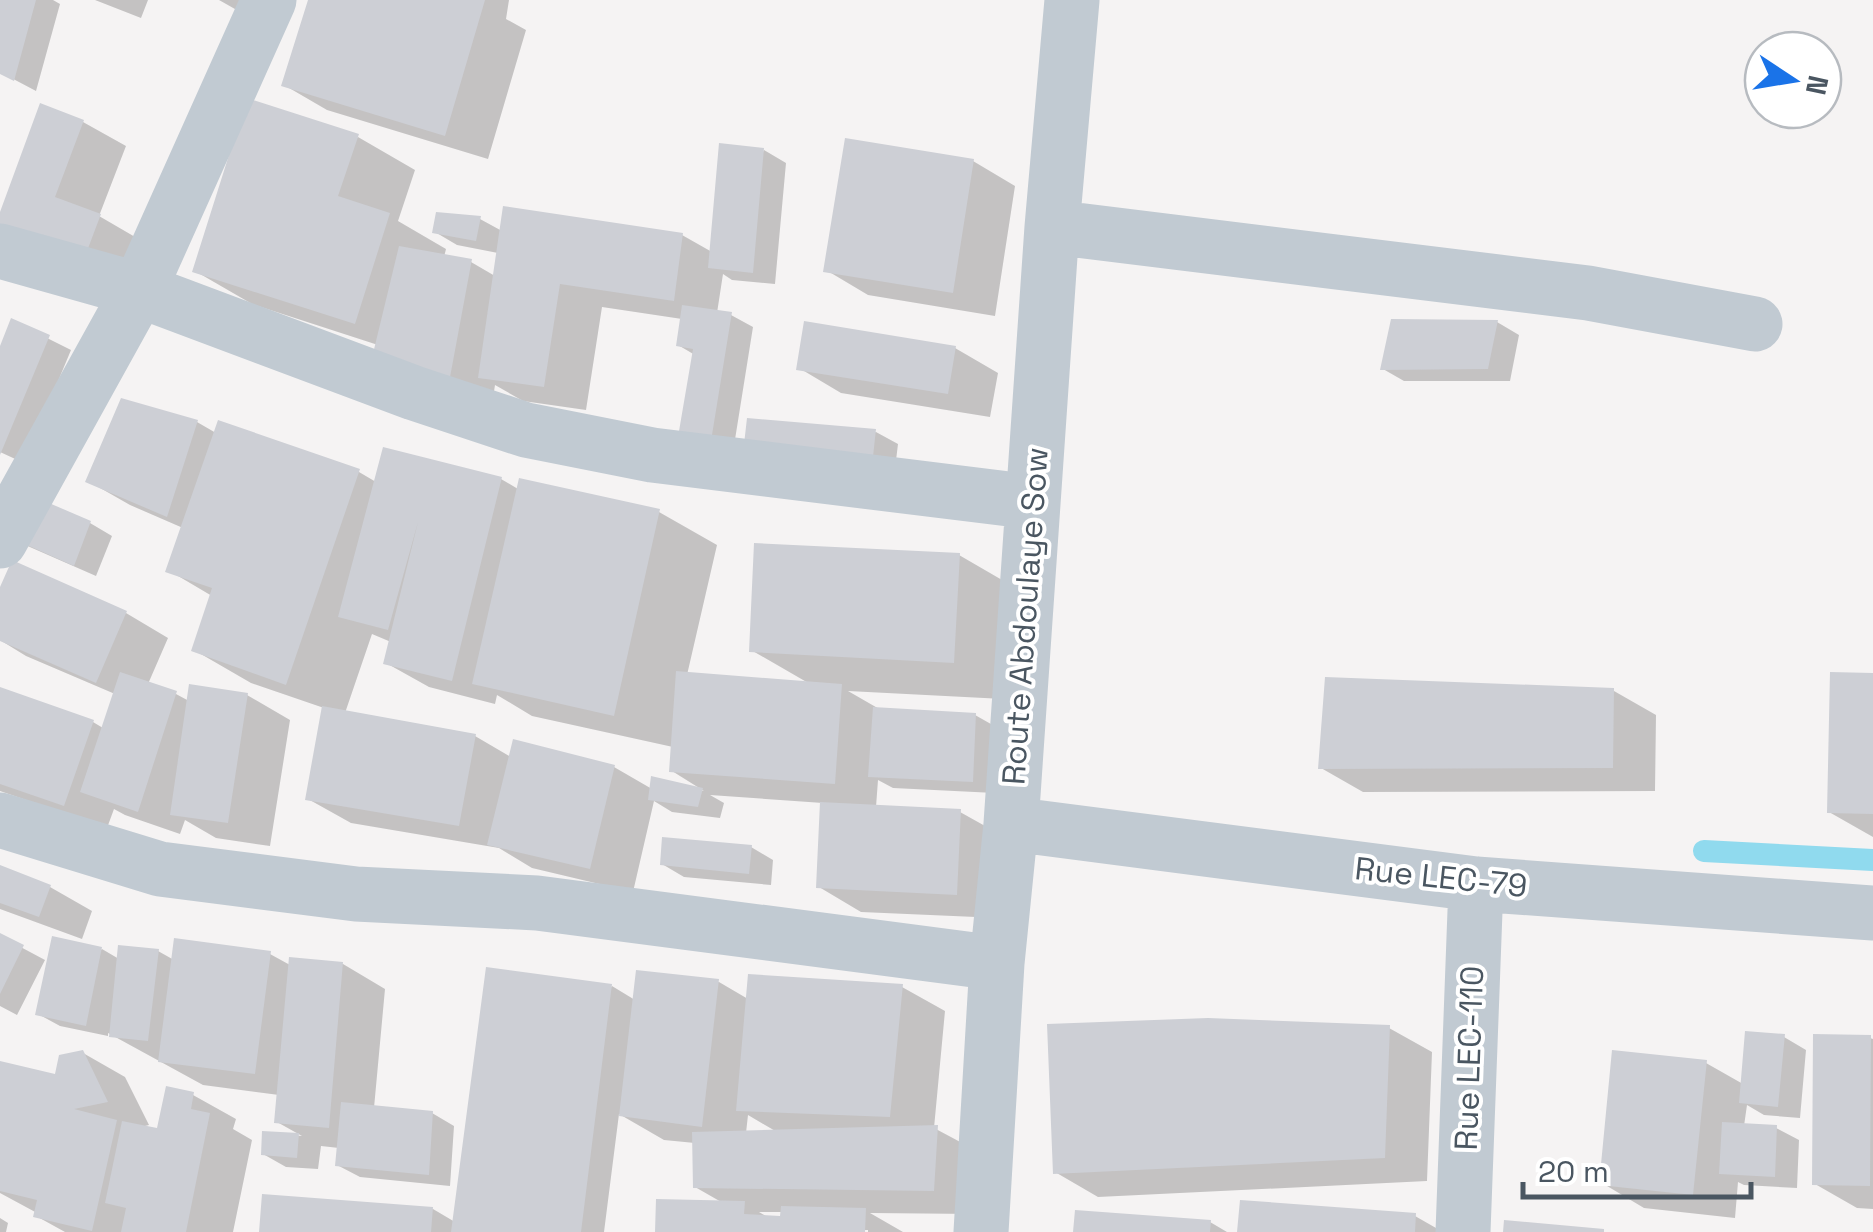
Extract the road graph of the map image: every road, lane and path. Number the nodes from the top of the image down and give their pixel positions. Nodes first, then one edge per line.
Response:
1 (270, 0) edge
2 (1072, 0) edge
3 (1052, 227) junction
4 (0, 251) edge
5 (139, 290) junction
6 (1755, 324) dead end
7 (1032, 502) junction
8 (0, 541) edge
9 (0, 820) edge
10 (1011, 824) junction
11 (1476, 884) junction
12 (1873, 913) edge
13 (996, 963) junction
14 (981, 1232) edge
15 (1463, 1232) edge

1 - 5 street
2 - 3 street, Route Abdoulaye Sow
3 - 6 street
3 - 7 street, Route Abdoulaye Sow
4 - 5 street
5 - 7 street
5 - 8 street
7 - 10 street, Route Abdoulaye Sow
9 - 13 street
10 - 11 street, Rue LEC-79
10 - 13 street, Route Abdoulaye Sow
11 - 12 street, Rue LEC-79
11 - 15 street, Rue LEC-110
13 - 14 street, Route Abdoulaye Sow

